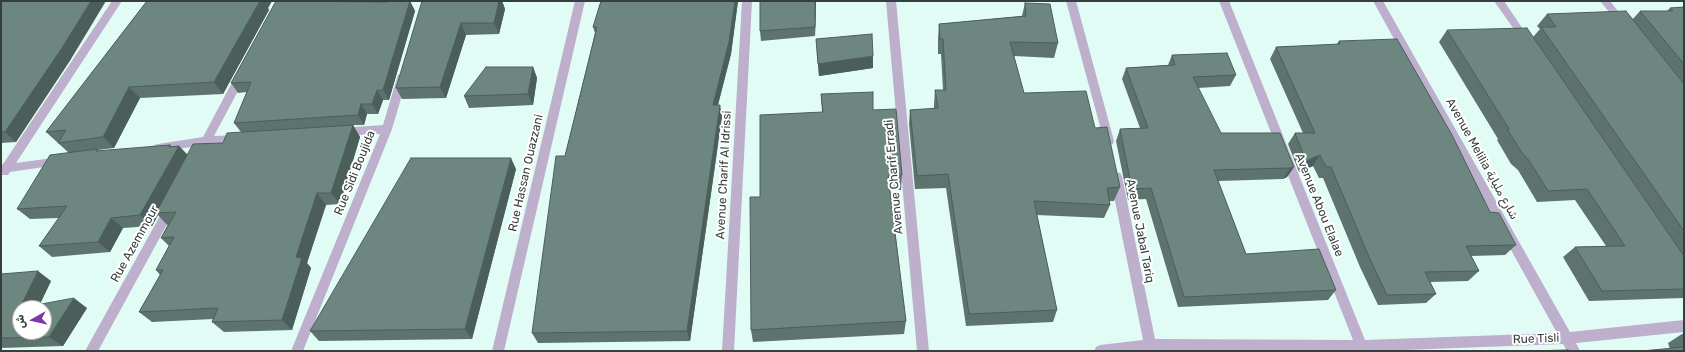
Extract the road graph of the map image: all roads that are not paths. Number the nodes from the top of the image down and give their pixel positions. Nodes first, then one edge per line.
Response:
1 (117, 1) edge
2 (580, 1) edge
3 (747, 1) edge
4 (891, 1) edge
5 (1071, 1) edge
6 (1224, 1) edge
7 (1378, 1) edge
8 (1499, 1) edge
9 (1605, 1) edge
10 (1629, 32) edge
11 (1530, 46) edge
12 (247, 64) edge
13 (404, 69) edge
14 (387, 129) junction
15 (332, 133) edge
16 (245, 139) edge
17 (206, 141) junction
18 (1111, 149) edge
19 (144, 150) edge
20 (67, 160) edge
21 (194, 162) edge
22 (1114, 165) edge
23 (3, 171) edge
24 (175, 197) edge
25 (1684, 326) edge
26 (1567, 338) junction
27 (1150, 348) edge
28 (1362, 348) edge
29 (91, 351) edge
30 (297, 351) edge
31 (498, 351) edge
32 (728, 351) edge
33 (923, 351) edge
34 (1100, 351) edge
35 (1574, 351) edge

1 - 23 street
2 - 31 street, Rue Hassan Ouazzani
3 - 32 street, Avenue Charif Al Idrissi
4 - 33 street, Avenue Charif Erradi
5 - 18 street
6 - 28 street, Avenue Abou Elalae
7 - 26 street, Avenue Melilia شارع ملياية
8 - 11 street
9 - 10 street
12 - 17 street
13 - 14 street, Rue Sidi Boujida
14 - 15 street
14 - 30 street, Rue Sidi Boujida
16 - 17 street
17 - 19 street
17 - 21 street
20 - 23 street
22 - 27 street, Avenue Jabal Tariq
24 - 29 street, Rue Azemmour
25 - 26 street, Rue Tisli
26 - 28 street, Rue Tisli
26 - 35 street, Avenue Melilia شارع ملياية
27 - 28 street, Rue Tisli
27 - 34 street, Rue Tisli

